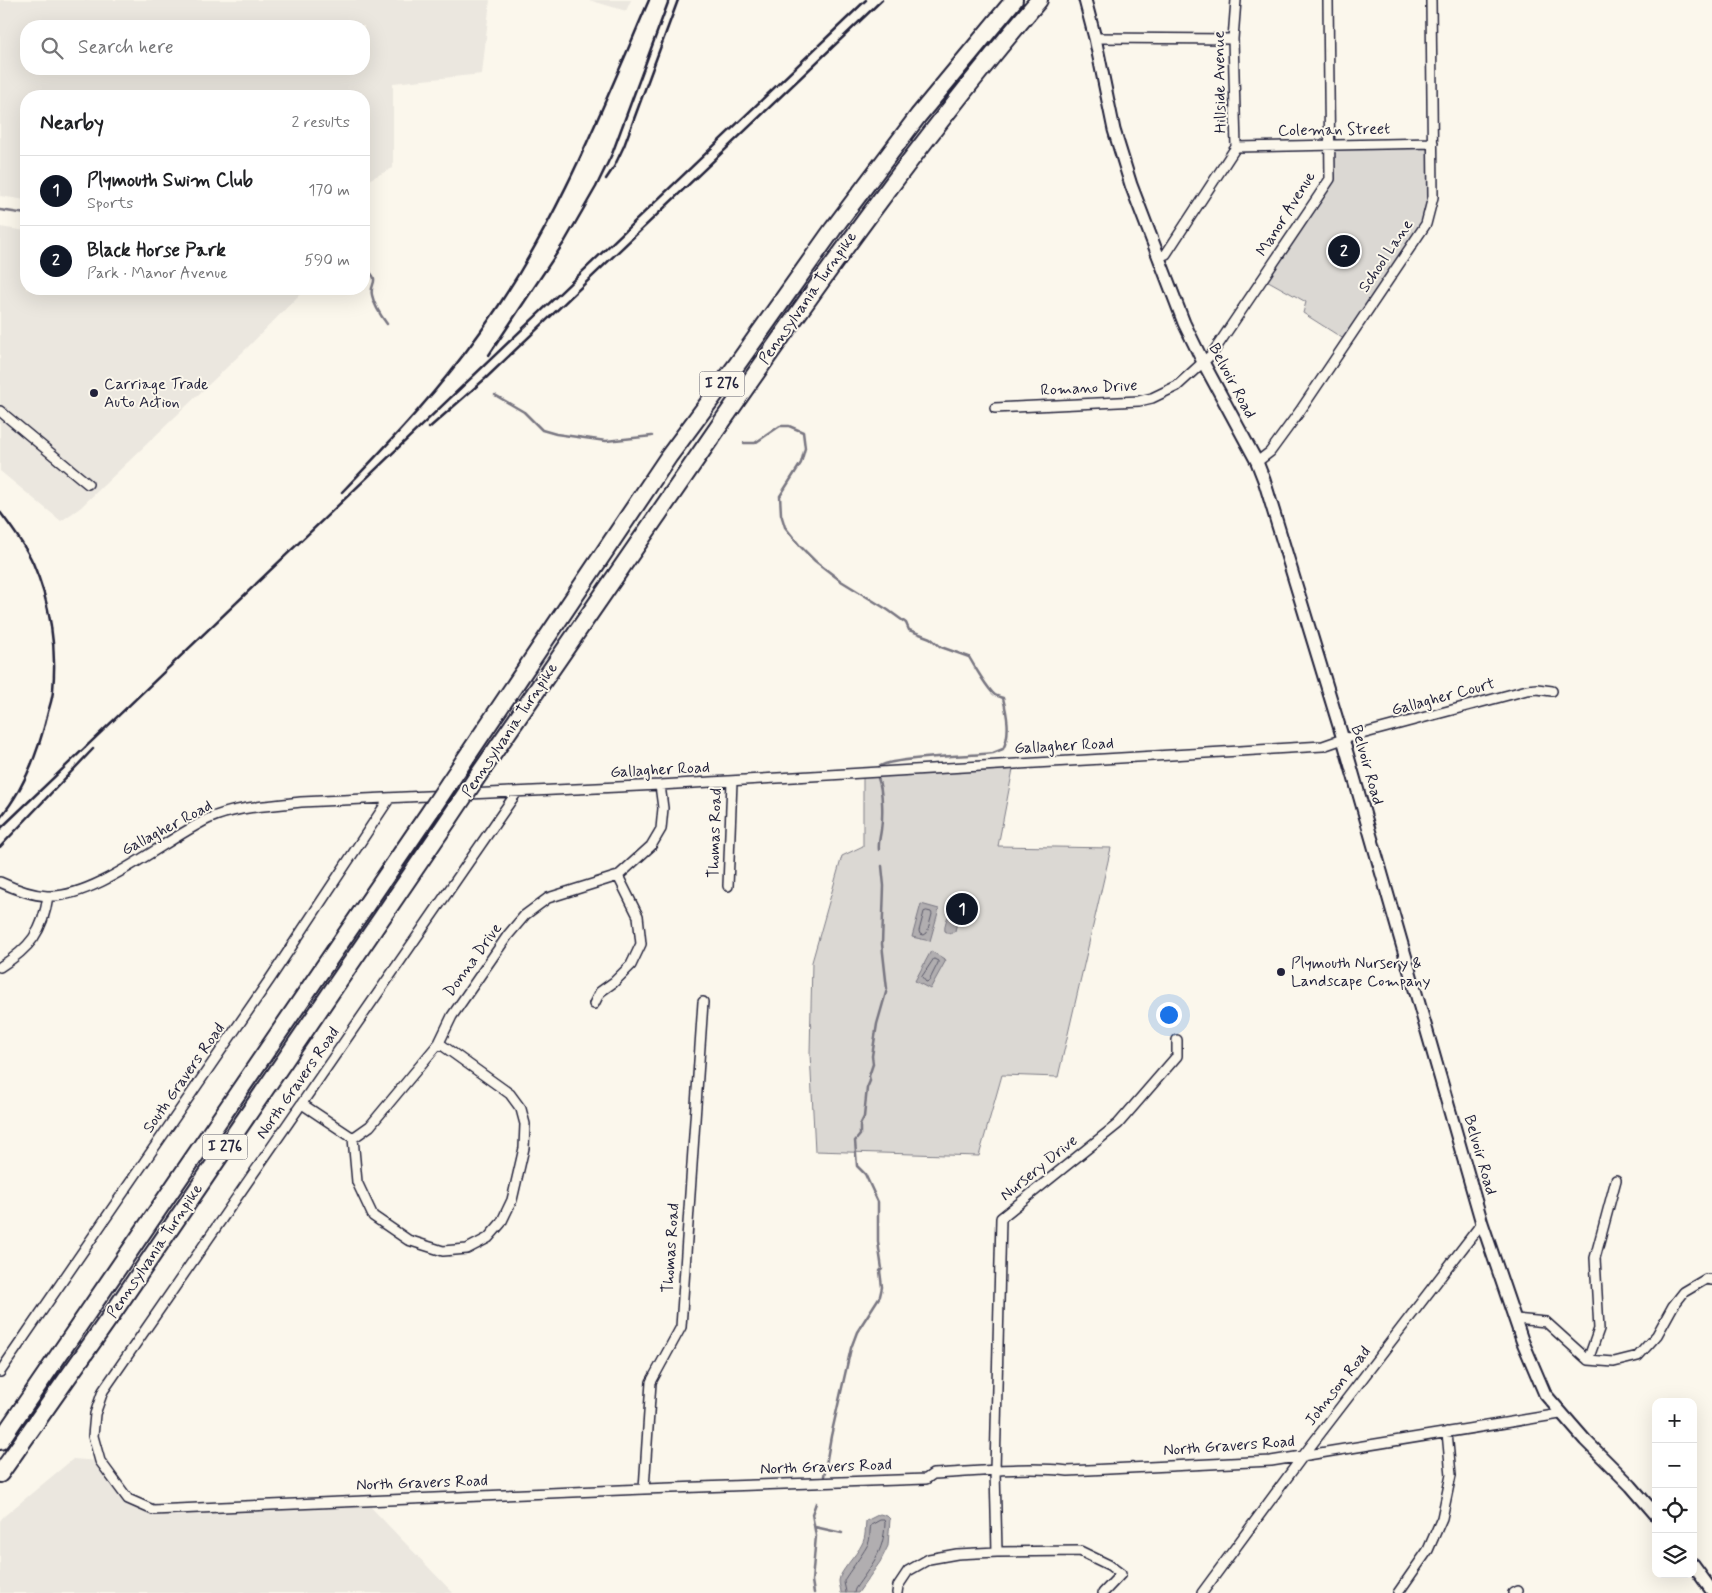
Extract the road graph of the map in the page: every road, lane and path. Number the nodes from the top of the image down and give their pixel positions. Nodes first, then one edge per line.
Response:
1 (1014, 0) edge
2 (1039, 0) edge
3 (1085, 0) edge
4 (1236, 0) edge
5 (1328, 0) edge
6 (1431, 0) edge
7 (1095, 38) junction
8 (1233, 39) junction
9 (1433, 143) junction
10 (1329, 145) junction
11 (1236, 147) junction
12 (1158, 257) junction
13 (1203, 362) junction
14 (995, 408) dead end
15 (0, 411) edge
16 (1257, 462) junction
17 (88, 484) dead end
18 (1552, 691) dead end
19 (1343, 739) junction
20 (732, 781) junction
21 (660, 785) junction
22 (517, 792) junction
23 (389, 799) junction
24 (618, 876) junction
25 (0, 882) edge
26 (728, 886) dead end
27 (48, 896) junction
28 (0, 967) edge
29 (703, 1002) dead end
30 (594, 1004) dead end
31 (1177, 1040) dead end
32 (439, 1044) junction
33 (302, 1104) junction
34 (353, 1138) junction
35 (1616, 1180) dead end
36 (1482, 1223) junction
37 (1712, 1280) edge
38 (1516, 1319) junction
39 (1588, 1360) junction
40 (0, 1372) edge
41 (1560, 1414) junction
42 (1447, 1432) junction
43 (0, 1441) edge
44 (1303, 1456) junction
45 (995, 1471) junction
46 (0, 1474) edge
47 (644, 1489) junction
48 (1652, 1510) edge
49 (997, 1552) junction
50 (1697, 1570) edge
51 (1712, 1591) edge
52 (897, 1593) edge
53 (1103, 1593) edge
54 (1202, 1593) edge
55 (1399, 1593) edge

1 - 43 highway, Pennsylvania Turnpike / I 276, bridge
2 - 46 highway, Pennsylvania Turnpike / I 276, bridge
3 - 7 street, Belvoir Road
4 - 8 street, Hillside Avenue
5 - 10 street, Manor Avenue
6 - 9 street, School Lane
7 - 8 street
7 - 12 street, Belvoir Road
8 - 11 street, Hillside Avenue
9 - 10 street, Coleman Street
9 - 16 street, School Lane
10 - 11 street, Coleman Street
10 - 13 street, Manor Avenue
11 - 12 street, Hillside Avenue
12 - 13 street, Belvoir Road
13 - 14 street, Romano Drive
13 - 16 street, Belvoir Road
15 - 17 street
16 - 19 street, Belvoir Road
18 - 19 street, Gallagher Court
19 - 20 street, Gallagher Road
19 - 36 street, Belvoir Road
20 - 21 street, Gallagher Road
20 - 26 street, Thomas Road
21 - 22 street, Gallagher Road
21 - 24 street, Donna Drive
22 - 23 street, Gallagher Road
22 - 33 street, North Gravers Road
23 - 27 street, Gallagher Road
23 - 40 street, South Gravers Road
24 - 30 street
24 - 32 street, Donna Drive
25 - 27 street, Gallagher Road
27 - 28 street
29 - 47 street, Thomas Road
31 - 45 street, Nursery Drive
32 - 34 street, Donna Drive
32 - 34 street
33 - 34 street
33 - 47 street, North Gravers Road
35 - 39 street
36 - 38 street, Belvoir Road
36 - 44 street, Johnson Road
37 - 39 street
38 - 39 street
38 - 41 street, Belvoir Road
41 - 42 street, North Gravers Road
41 - 48 street, Belvoir Road
42 - 44 street, North Gravers Road
42 - 55 street
44 - 45 street, North Gravers Road
44 - 54 street, Johnson Road
45 - 47 street, North Gravers Road
45 - 49 street, Nursery Drive
49 - 52 street
49 - 53 street
50 - 51 street

